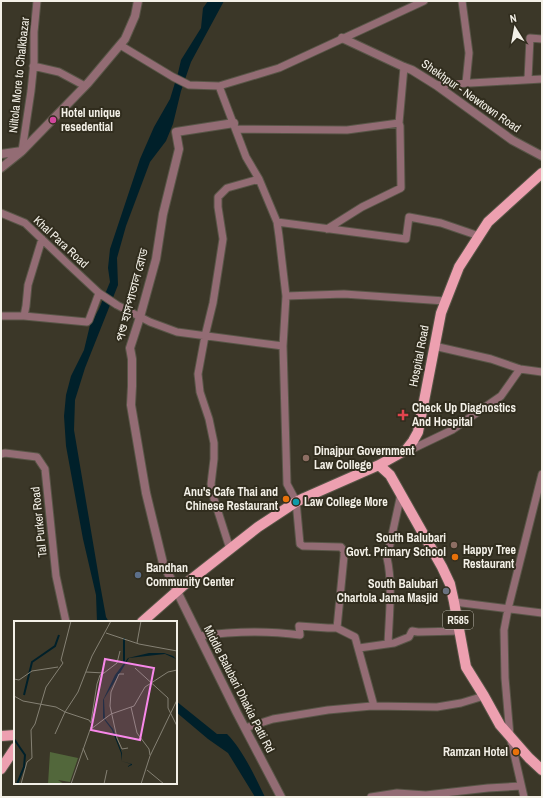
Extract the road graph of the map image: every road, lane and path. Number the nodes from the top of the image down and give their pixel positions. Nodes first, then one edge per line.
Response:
1 (38, 1) edge
2 (138, 1) edge
3 (424, 1) edge
4 (462, 1) edge
5 (342, 38) junction
6 (542, 39) edge
7 (120, 45) junction
8 (33, 66) junction
9 (404, 67) junction
10 (528, 79) junction
11 (542, 79) edge
12 (466, 83) junction
13 (436, 84) junction
14 (85, 86) junction
15 (219, 86) junction
16 (399, 123) junction
17 (235, 126) junction
18 (22, 151) junction
19 (1, 154) edge
20 (542, 156) edge
21 (1, 168) edge
22 (542, 173) edge
23 (260, 179) junction
24 (1, 213) edge
25 (277, 222) junction
26 (327, 229) junction
27 (478, 236) junction
28 (42, 239) junction
29 (101, 293) junction
30 (286, 296) junction
31 (446, 301) junction
32 (1, 316) edge
33 (24, 316) junction
34 (140, 317) junction
35 (204, 336) junction
36 (283, 346) junction
37 (434, 346) junction
38 (520, 369) junction
39 (542, 372) edge
40 (1, 454) edge
41 (379, 465) junction
42 (542, 474) edge
43 (401, 494) junction
44 (296, 502) junction
45 (230, 549) junction
46 (177, 591) junction
47 (454, 602) junction
48 (508, 609) junction
49 (542, 613) edge
50 (66, 621) edge
51 (143, 621) edge
52 (337, 628) junction
53 (460, 631) junction
54 (199, 636) junction
55 (388, 644) junction
56 (359, 648) junction
57 (484, 696) junction
58 (374, 706) junction
59 (245, 728) junction
60 (14, 735) edge
61 (1, 736) edge
62 (510, 736) junction
63 (14, 750) edge
64 (1, 769) edge
65 (542, 770) edge
66 (521, 786) junction
67 (281, 797) edge
68 (374, 797) edge
69 (524, 797) edge

1 - 8 street, Niltola More to Chalkbazar
2 - 7 street
3 - 5 street
4 - 12 street
5 - 9 street, Shekhpur - Newtown Road
5 - 15 street
6 - 10 street
7 - 14 street
7 - 15 street
8 - 14 street
8 - 18 street, Niltola More to Chalkbazar
9 - 13 street, Shekhpur - Newtown Road
9 - 16 street
10 - 11 street
10 - 12 street
12 - 13 street
13 - 20 street, Shekhpur - Newtown Road
14 - 18 street
15 - 17 street
16 - 17 street
16 - 26 street
17 - 23 street
17 - 34 street, পশু হাসপাতাল রোড
18 - 19 street
18 - 21 street
22 - 27 main road, Hospital Road
23 - 25 street
23 - 35 street
24 - 28 street, Khal Para Road
25 - 26 street
25 - 30 street
26 - 27 street
27 - 31 main road, Hospital Road
28 - 29 street, Khal Para Road
28 - 33 street
29 - 33 street
29 - 34 street, Khal Para Road
30 - 31 street
30 - 36 street
31 - 37 main road, Hospital Road
32 - 33 street
34 - 35 street, Khal Para Road
34 - 46 street, পশু হাসপাতাল রোড
35 - 36 street, Khal Para Road
35 - 45 street
36 - 44 street
37 - 38 street
37 - 41 main road, Hospital Road
38 - 39 street
38 - 41 street
40 - 50 street, Tal Purker Road
41 - 43 main road, R585
41 - 44 main road, Hospital Road
42 - 48 street
43 - 47 main road, R585
43 - 55 street
44 - 45 main road, Hospital Road
44 - 52 street
45 - 46 main road, Hospital Road
46 - 51 main road, Hospital Road
46 - 54 street, Middle Balubari Dhakia Patti Rd
47 - 48 street
47 - 53 main road, R585
48 - 49 street
48 - 62 street
52 - 54 street
52 - 56 street
53 - 55 street
53 - 57 main road, R585
54 - 59 street, Middle Balubari Dhakia Patti Rd
55 - 56 street
56 - 58 street
57 - 58 street
57 - 62 main road, R585
58 - 59 street
59 - 67 street, Middle Balubari Dhakia Patti Rd
60 - 61 main road
62 - 65 main road, R585
62 - 66 street
63 - 64 main road
66 - 68 street
66 - 69 street

